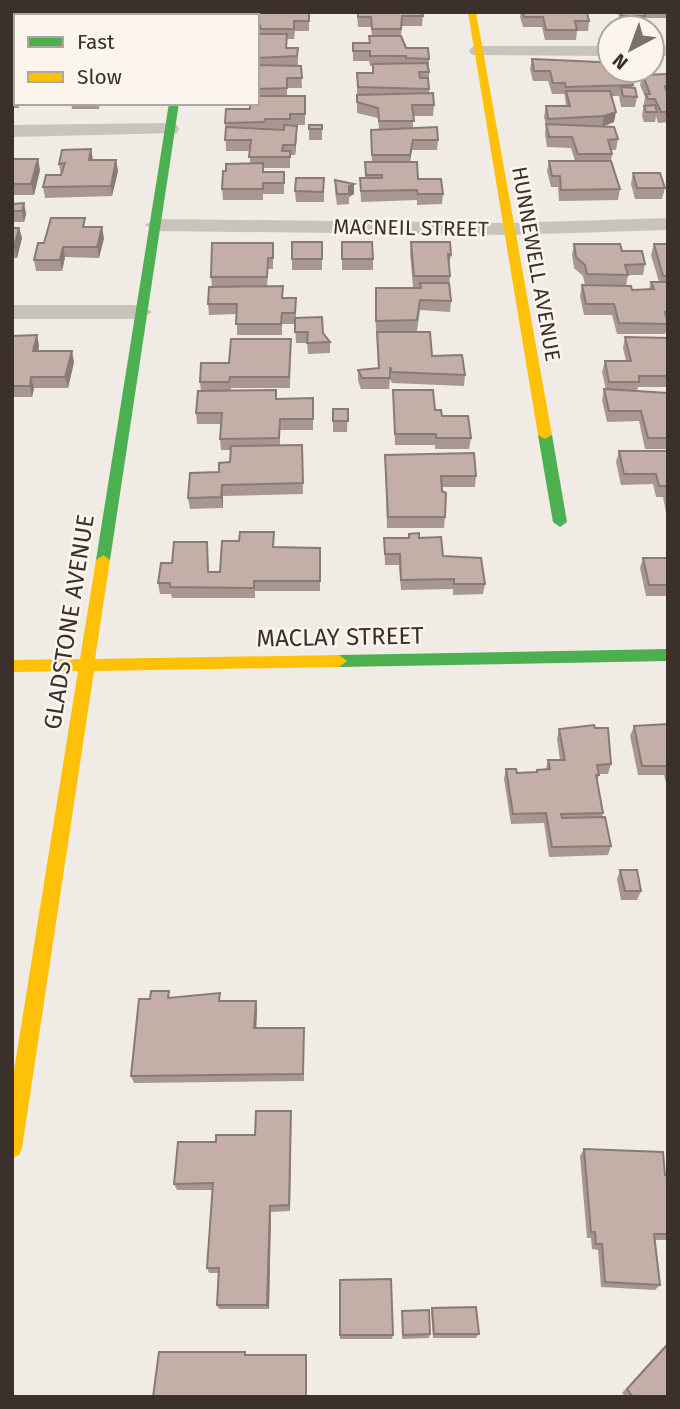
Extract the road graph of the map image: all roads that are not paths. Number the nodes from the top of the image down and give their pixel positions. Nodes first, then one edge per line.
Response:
1 (472, 12) edge
2 (478, 51) junction
3 (596, 51) edge
4 (174, 105) edge
5 (170, 130) junction
6 (12, 131) edge
7 (668, 224) edge
8 (155, 225) junction
9 (508, 229) junction
10 (12, 312) edge
11 (141, 312) junction
12 (560, 522) dead end
13 (668, 655) edge
14 (87, 665) junction
15 (12, 666) edge
16 (12, 1148) edge

1 - 2 street, HUNNEWELL AVENUE
2 - 3 street
2 - 9 street, HUNNEWELL AVENUE
4 - 5 street, GLADSTONE AVENUE
5 - 6 street
5 - 8 street, GLADSTONE AVENUE
7 - 9 street, MACNEIL STREET
8 - 9 street, MACNEIL STREET
8 - 11 street, GLADSTONE AVENUE
9 - 12 street, HUNNEWELL AVENUE
10 - 11 street
11 - 14 street, GLADSTONE AVENUE
13 - 14 street, MACLAY STREET
14 - 15 street, MACLAY STREET
14 - 16 street, GLADSTONE AVENUE

